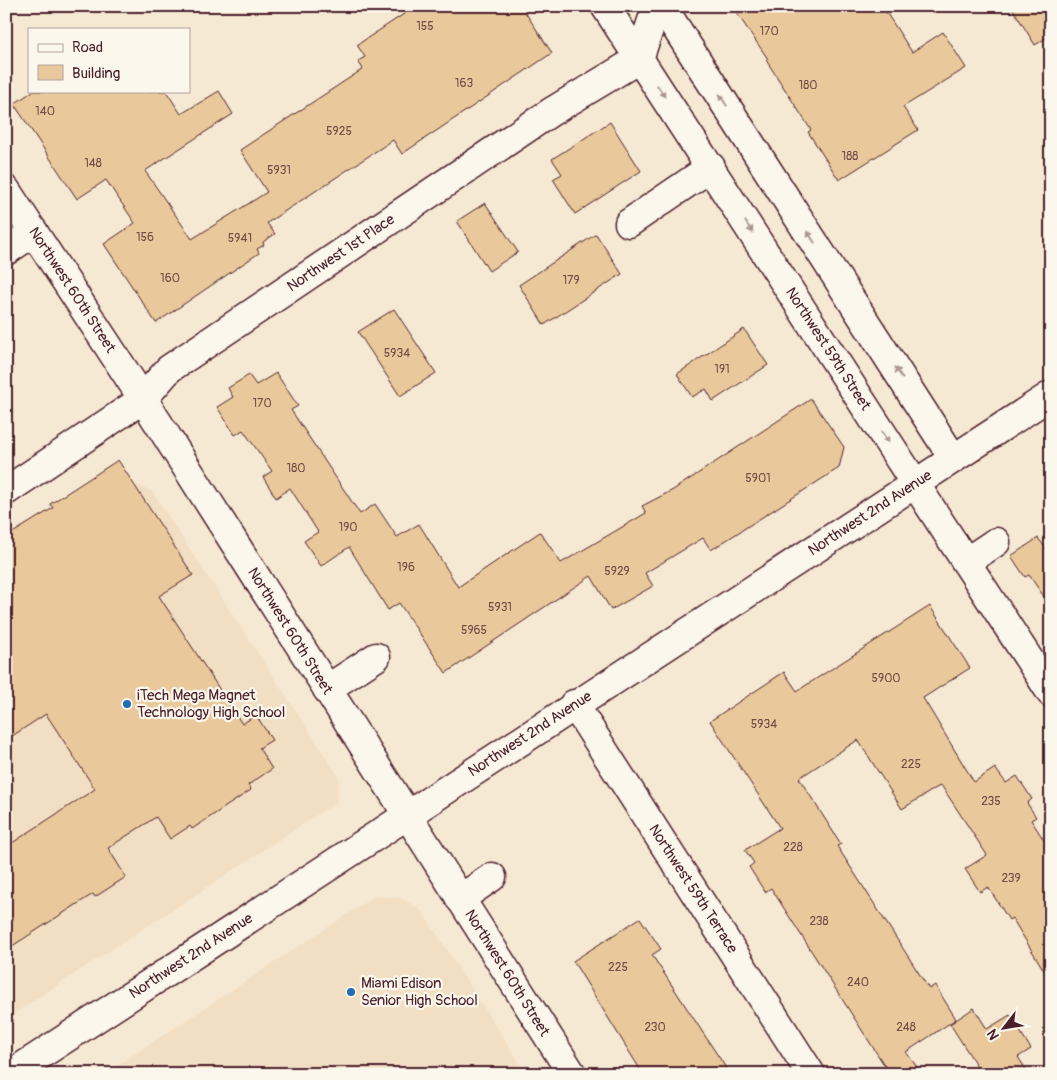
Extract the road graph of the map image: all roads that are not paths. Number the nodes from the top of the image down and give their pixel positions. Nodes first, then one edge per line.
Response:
1 (606, 6) edge
2 (658, 6) edge
3 (662, 6) edge
4 (639, 59) junction
5 (710, 167) junction
6 (6, 190) edge
7 (629, 223) dead end
8 (34, 232) junction
9 (6, 251) edge
10 (1051, 395) edge
11 (143, 399) junction
12 (953, 458) junction
13 (915, 483) junction
14 (6, 491) edge
15 (996, 542) dead end
16 (966, 562) junction
17 (376, 657) dead end
18 (327, 689) junction
19 (1051, 693) edge
20 (574, 704) junction
21 (407, 815) junction
22 (492, 877) dead end
23 (460, 899) junction
24 (28, 1069) edge
25 (572, 1074) edge
26 (811, 1074) edge

1 - 4 street, Northwest 59th Street
2 - 4 street
12 -> 3 street
4 -> 5 street, Northwest 59th Street
4 - 11 street, Northwest 1st Place
5 - 7 street
5 -> 13 street, Northwest 59th Street
6 - 8 street, Northwest 60th Street
8 - 9 street
8 - 11 street, Northwest 60th Street
10 - 12 street, Northwest 2nd Avenue
11 - 14 street, Northwest 1st Place
11 - 18 street, Northwest 60th Street
12 - 13 street, Northwest 2nd Avenue
13 - 16 street, Northwest 59th Street
13 - 20 street, Northwest 2nd Avenue
15 - 16 street
16 - 19 street, Northwest 59th Street
17 - 18 street
18 - 21 street, Northwest 60th Street
20 - 21 street, Northwest 2nd Avenue
20 - 26 street, Northwest 59th Terrace
21 - 23 street, Northwest 60th Street
21 - 24 street, Northwest 2nd Avenue
22 - 23 street
23 - 25 street, Northwest 60th Street

